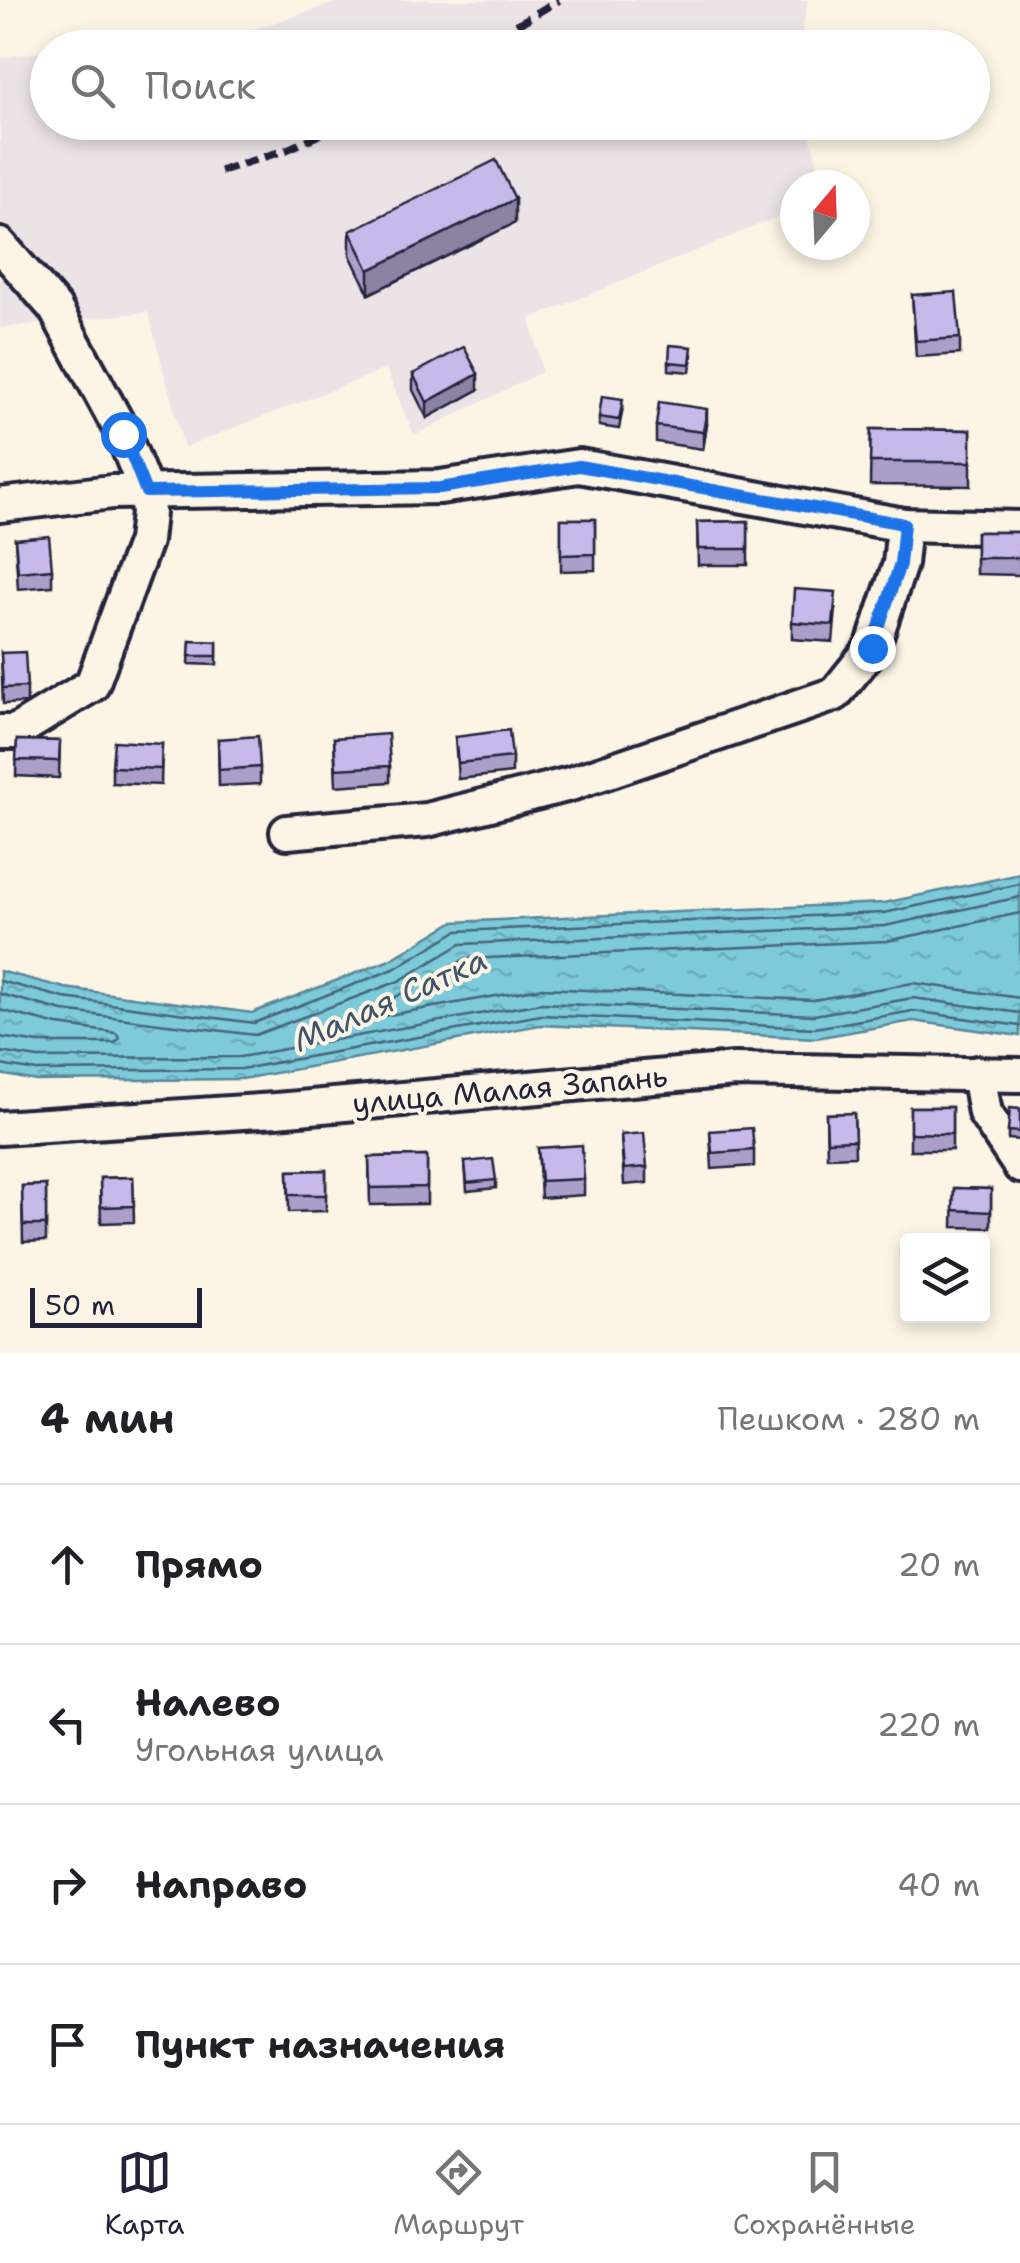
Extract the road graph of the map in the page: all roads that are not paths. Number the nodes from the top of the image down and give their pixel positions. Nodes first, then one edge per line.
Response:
1 (0, 245) edge
2 (146, 492) junction
3 (0, 505) edge
4 (904, 524) junction
5 (1020, 528) edge
6 (0, 732) edge
7 (287, 832) dead end
8 (978, 1073) junction
9 (1020, 1075) edge
10 (0, 1128) edge
11 (1020, 1166) edge

1 - 2 street
2 - 3 street
2 - 4 street
2 - 6 street
4 - 5 street
4 - 7 street
8 - 9 street, улица Малая Запань
8 - 10 street, улица Малая Запань
8 - 11 street

